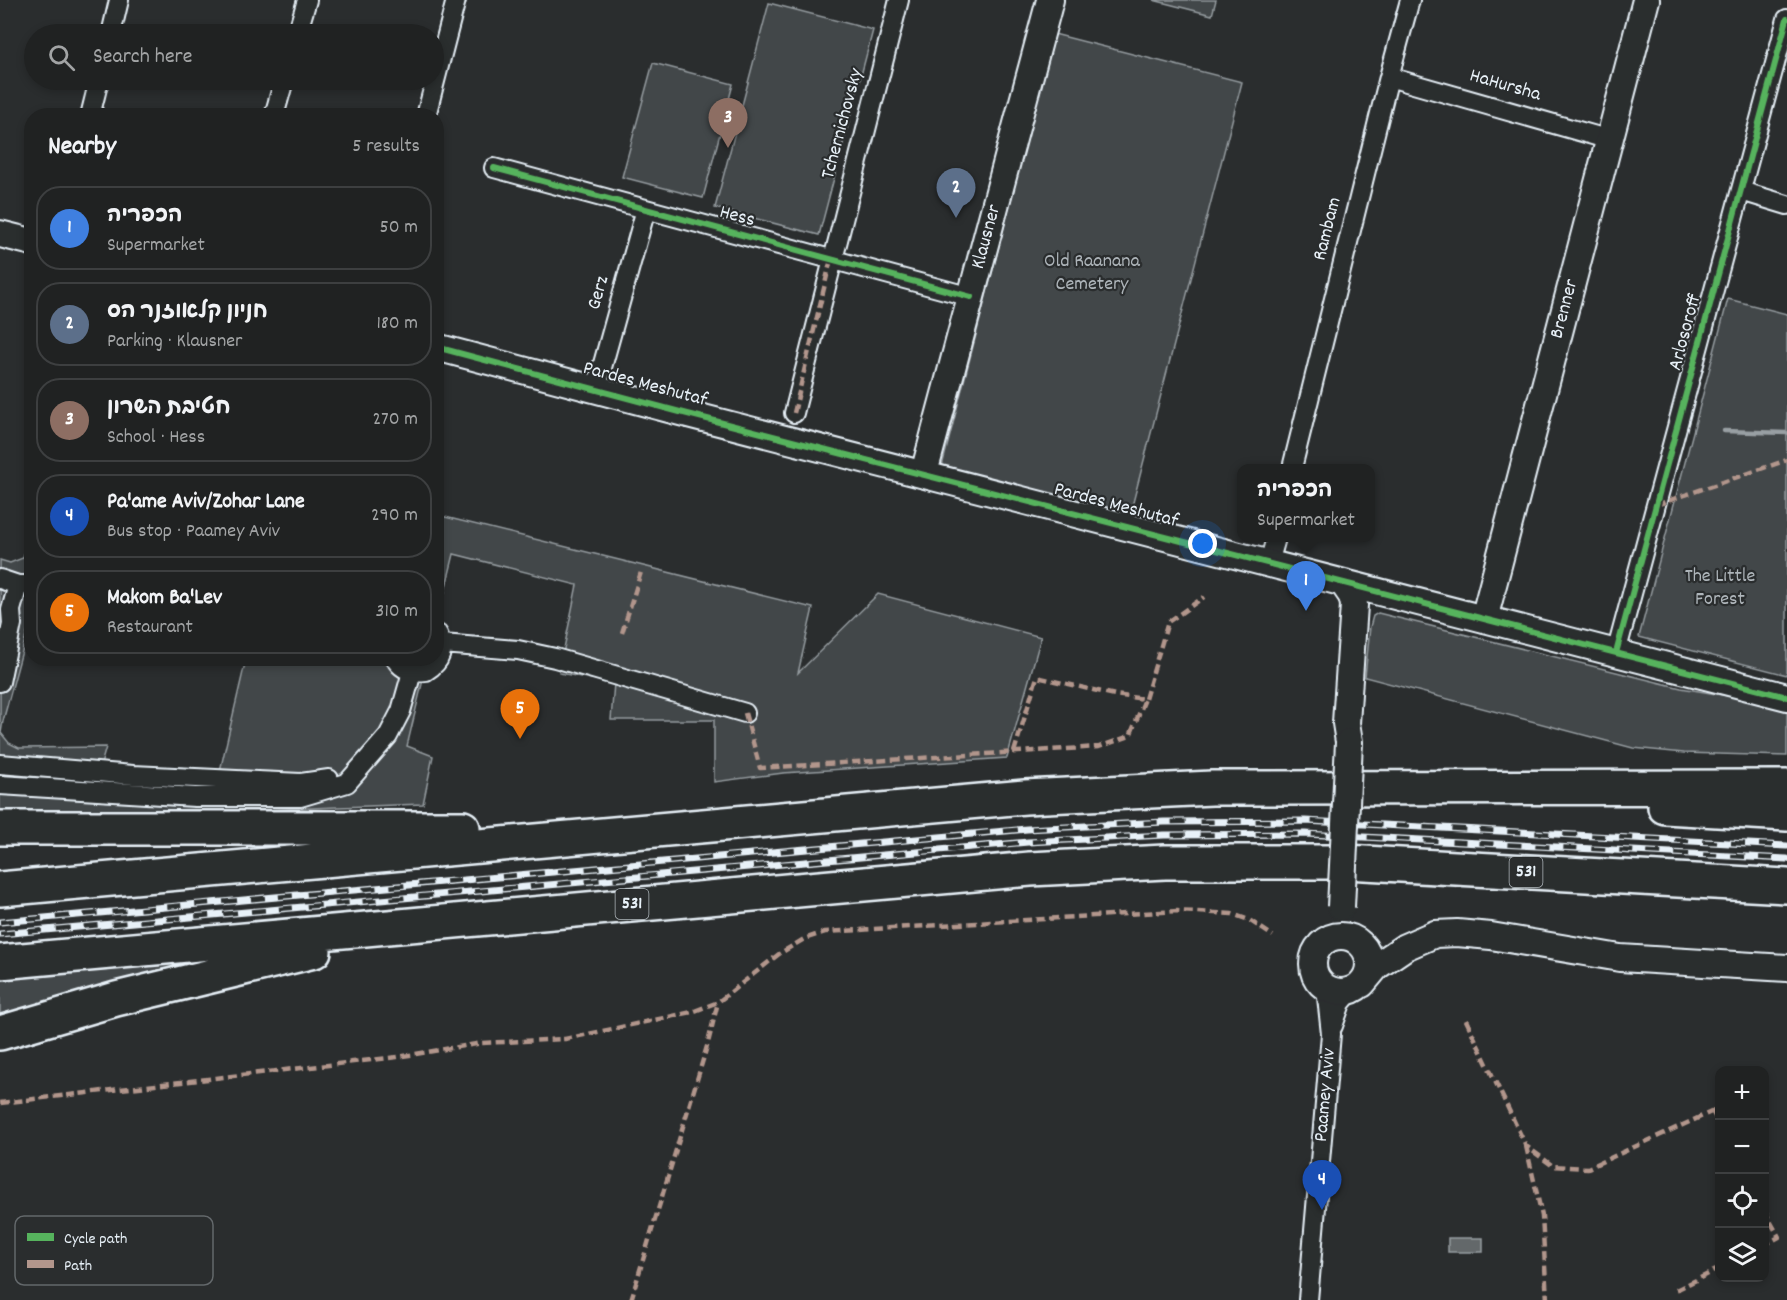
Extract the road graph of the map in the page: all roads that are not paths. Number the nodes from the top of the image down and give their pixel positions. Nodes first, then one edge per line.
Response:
1 (119, 0) edge
2 (307, 0) edge
3 (456, 0) edge
4 (899, 0) edge
5 (1050, 0) edge
6 (1410, 0) edge
7 (1646, 0) edge
8 (1787, 19) edge
9 (113, 24) edge
10 (300, 24) edge
11 (444, 46) edge
12 (1389, 77) junction
13 (96, 90) edge
14 (281, 90) edge
15 (433, 90) edge
16 (92, 108) edge
17 (276, 108) edge
18 (428, 108) edge
19 (1610, 140) junction
20 (494, 168) dead end
21 (1741, 191) junction
22 (1787, 206) edge
23 (646, 209) junction
24 (0, 234) edge
25 (24, 240) edge
26 (831, 260) junction
27 (971, 297) junction
28 (444, 349) edge
29 (596, 389) junction
30 (794, 413) dead end
31 (1294, 464) edge
32 (924, 473) junction
33 (1274, 542) edge
34 (1269, 563) junction
35 (0, 579) edge
36 (1343, 583) junction
37 (24, 585) edge
38 (24, 587) edge
39 (1392, 595) junction
40 (1484, 619) junction
41 (444, 639) edge
42 (1617, 653) junction
43 (401, 666) edge
44 (434, 666) edge
45 (412, 672) junction
46 (0, 682) edge
47 (1787, 697) edge
48 (745, 713) dead end
49 (1348, 742) junction
50 (368, 759) junction
51 (0, 764) edge
52 (0, 785) edge
53 (1304, 787) junction
54 (1787, 787) edge
55 (1787, 814) edge
56 (0, 828) edge
57 (669, 828) junction
58 (1266, 861) junction
59 (1787, 886) edge
60 (0, 889) edge
61 (786, 891) junction
62 (1341, 907) junction
63 (1787, 907) edge
64 (1329, 939) junction
65 (1358, 942) junction
66 (1405, 947) junction
67 (0, 962) edge
68 (1787, 969) edge
69 (1357, 987) junction
70 (1326, 988) junction
71 (0, 1033) edge
72 (1331, 1034) junction
73 (1308, 1300) edge

1 - 9 street
2 - 10 street
3 - 11 street
4 - 26 street, Tchernichovsky
5 - 27 street, Klausner
6 - 12 street, Rambam
7 - 19 street, Brenner
8 - 21 street, Arlosoroff
12 - 19 street, HaHursha
12 - 31 street, Rambam
13 - 16 street
14 - 17 street
15 - 18 street
19 - 40 street, Brenner
20 - 23 street, Hess
21 - 22 street
21 - 42 street, Arlosoroff
23 - 26 street, Hess
23 - 29 street, Gerz
24 - 25 street
26 - 27 street, Hess
26 - 30 street, Tchernichovsky
27 - 32 street, Klausner
28 - 29 street, Pardes Meshutaf
29 - 32 street, Pardes Meshutaf
32 - 34 street, Pardes Meshutaf
33 - 34 street
34 - 36 street, Pardes Meshutaf
35 - 37 street
36 - 39 street, Pardes Meshutaf
36 - 49 street
38 - 46 street
39 - 40 street, Pardes Meshutaf
39 - 49 street
40 - 42 street, Pardes Meshutaf
41 - 48 street
42 - 47 street, Pardes Meshutaf
43 - 45 street
44 - 45 street
45 - 50 street
49 - 62 street, bridge
50 - 51 street
50 - 52 street
53 - 54 highway
53 - 55 highway
53 - 57 highway
56 - 57 highway
57 - 60 highway
58 - 59 highway, 531
58 - 61 highway, 531
58 - 63 highway
61 - 67 highway, 531
61 - 71 highway
62 - 64 street
62 - 65 street
64 - 65 street
64 - 70 street
65 - 66 street
65 - 69 street
66 - 68 street
66 - 69 street
69 - 70 street
69 - 72 street, Paamey Aviv
70 - 72 street, Paamey Aviv
72 - 73 street, Paamey Aviv

